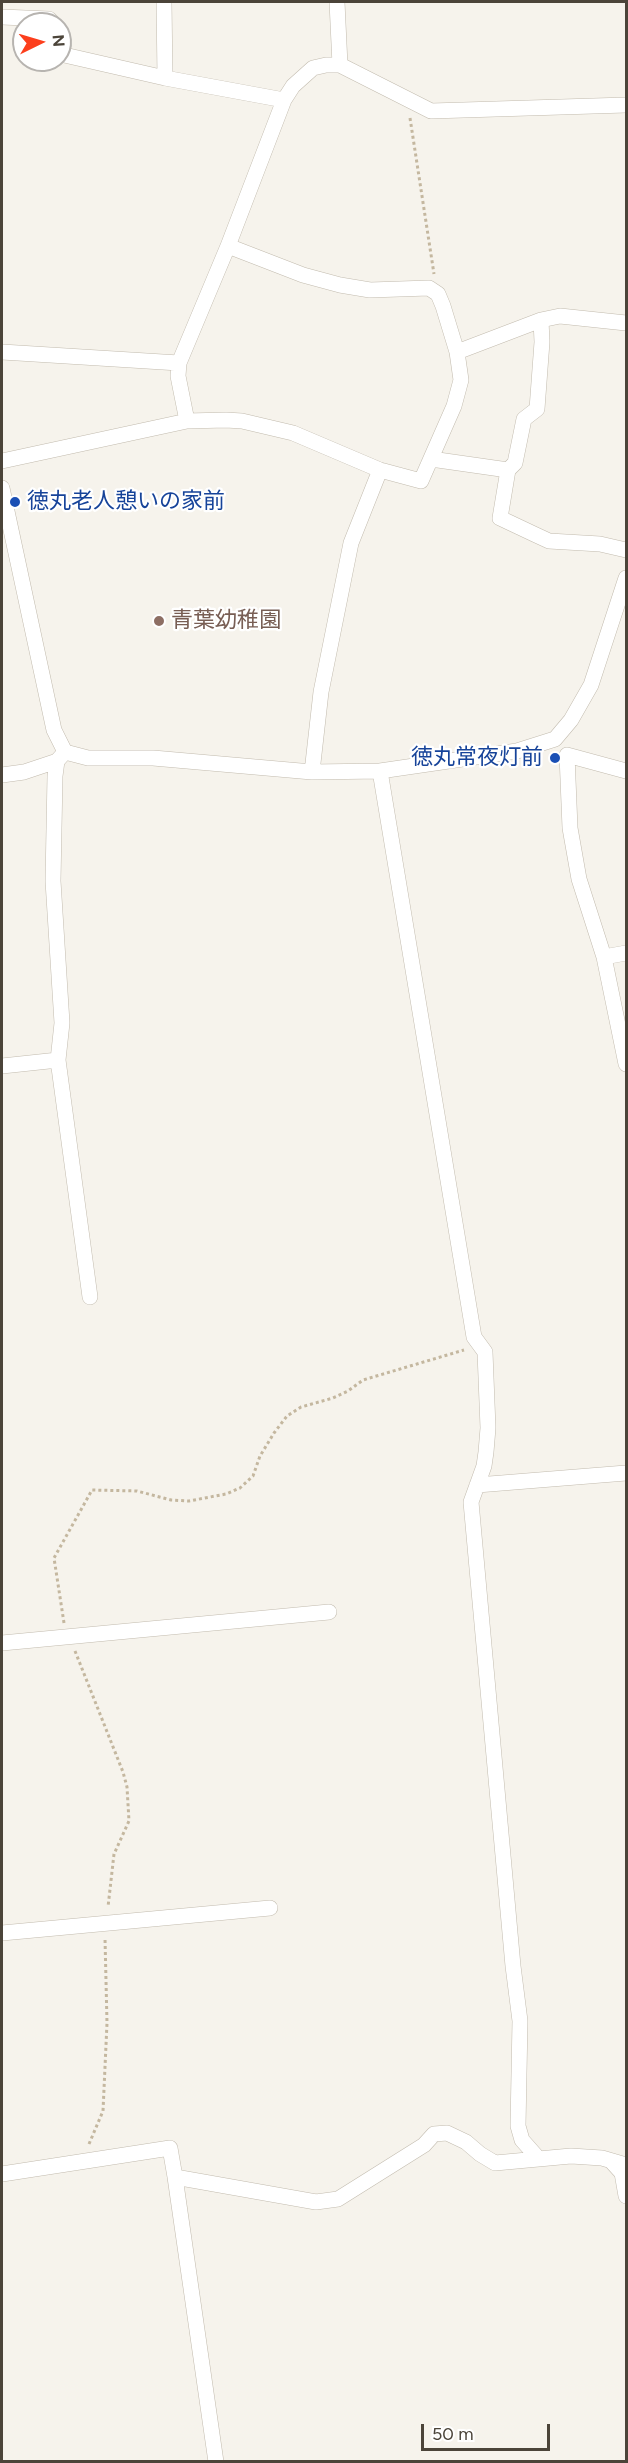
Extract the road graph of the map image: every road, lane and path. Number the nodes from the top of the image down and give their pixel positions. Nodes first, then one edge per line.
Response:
1 (164, 2) edge
2 (337, 2) edge
3 (72, 57) edge
4 (340, 65) junction
5 (165, 78) junction
6 (284, 100) junction
7 (411, 101) junction
8 (627, 105) edge
9 (228, 246) junction
10 (433, 291) junction
11 (541, 320) junction
12 (627, 323) edge
13 (2, 352) edge
14 (457, 352) junction
15 (179, 363) junction
16 (187, 421) junction
17 (431, 459) junction
18 (2, 461) edge
19 (380, 470) junction
20 (508, 470) junction
21 (2, 488) edge
22 (627, 550) edge
23 (627, 578) edge
24 (555, 739) junction
25 (567, 755) junction
26 (61, 756) junction
27 (312, 771) junction
28 (380, 771) junction
29 (627, 771) edge
30 (2, 775) edge
31 (627, 953) edge
32 (604, 957) junction
33 (58, 1060) junction
34 (627, 1064) edge
35 (2, 1066) edge
36 (90, 1297) dead end
37 (480, 1345) junction
38 (627, 1473) edge
39 (477, 1485) junction
40 (328, 1612) dead end
41 (69, 1637) junction
42 (2, 1643) edge
43 (270, 1908) dead end
44 (106, 1923) junction
45 (2, 1933) edge
46 (537, 2157) junction
47 (81, 2162) junction
48 (619, 2163) edge
49 (2, 2174) edge
50 (175, 2177) junction
51 (627, 2196) edge
52 (216, 2462) edge

1 - 5 street
2 - 4 street
3 - 5 street
4 - 6 street
4 - 7 street
5 - 6 street
6 - 9 street
7 - 8 street
7 - 10 path
9 - 10 street
9 - 15 street
10 - 14 street
11 - 12 street
11 - 14 street
11 - 20 street
13 - 15 street
14 - 17 street
15 - 16 street
16 - 18 street
16 - 19 street
17 - 19 street
17 - 20 street
19 - 27 street
20 - 22 street
21 - 26 street
23 - 24 street
24 - 25 street
24 - 28 street
25 - 29 street
25 - 32 street
26 - 27 street
26 - 30 street
26 - 33 street
27 - 28 street
28 - 37 street
31 - 32 street
32 - 34 street
33 - 35 street
33 - 36 street
37 - 39 street
37 - 41 path
38 - 39 street
39 - 46 street
40 - 41 street
41 - 42 street
41 - 44 path
43 - 44 street
44 - 45 street
44 - 47 path
46 - 48 street
46 - 50 street
47 - 49 street
47 - 50 street
48 - 51 street
50 - 52 street

